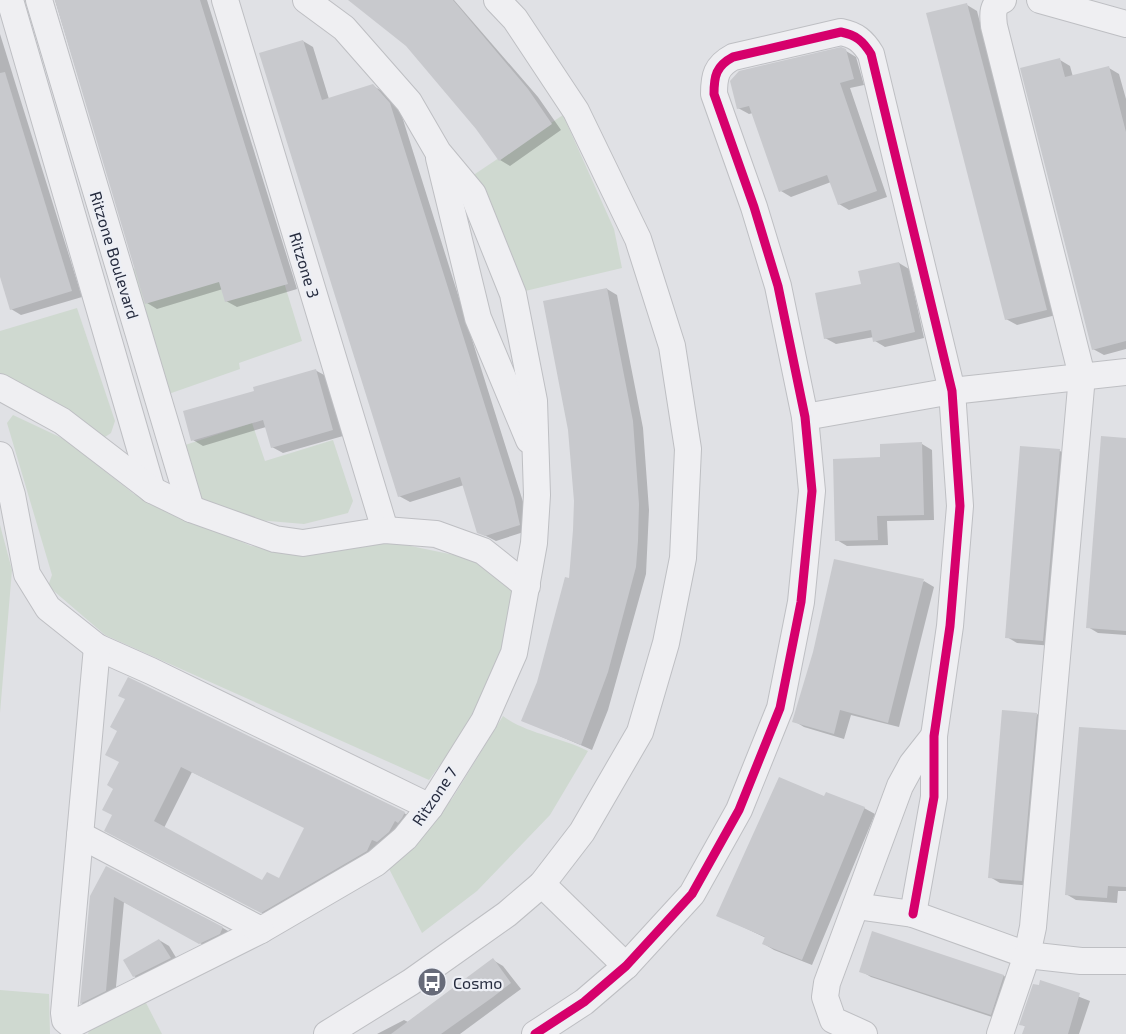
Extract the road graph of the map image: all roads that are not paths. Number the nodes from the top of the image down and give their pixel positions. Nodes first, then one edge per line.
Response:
1 (10, 0) edge
2 (39, 0) edge
3 (225, 0) edge
4 (306, 0) edge
5 (497, 0) edge
6 (1003, 0) edge
7 (1040, 0) edge
8 (1121, 0) edge
9 (1126, 16) edge
10 (1126, 24) edge
11 (438, 152) junction
12 (1126, 372) edge
13 (1082, 376) junction
14 (0, 387) edge
15 (952, 391) junction
16 (805, 417) junction
17 (534, 451) junction
18 (0, 455) edge
19 (152, 490) junction
20 (191, 509) junction
21 (385, 530) junction
22 (527, 586) junction
23 (97, 647) junction
24 (934, 736) junction
25 (430, 807) junction
26 (80, 835) junction
27 (542, 884) junction
28 (856, 906) junction
29 (914, 914) junction
30 (261, 930) junction
31 (1027, 955) junction
32 (1126, 961) edge
33 (627, 966) junction
34 (327, 1034) edge
35 (535, 1034) edge
36 (864, 1034) edge
37 (1000, 1034) edge

1 - 19 street, Ritzone Boulevard
2 - 20 street, Ritzone Boulevard
3 - 21 street, Ritzone 3
4 - 11 street
5 - 27 street
6 - 13 street
7 - 10 street
8 - 9 street
11 - 17 street
11 - 17 street, Ritzone 7
12 - 13 street
13 - 15 street
13 - 31 street
14 - 19 street
15 - 16 street
15 - 16 street
15 - 24 street
16 - 33 street
17 - 22 street, Ritzone 7
18 - 23 street
19 - 20 street
20 - 21 street
21 - 22 street
22 - 25 street, Ritzone 7
23 - 25 street
23 - 26 street
24 - 28 street
24 - 29 street
25 - 30 street, Ritzone 7
26 - 30 street
26 - 30 street, Ritzone 7
27 - 33 street
27 - 34 street
28 - 29 street
28 - 36 street
29 - 31 street
31 - 32 street
31 - 37 street
33 - 35 street

